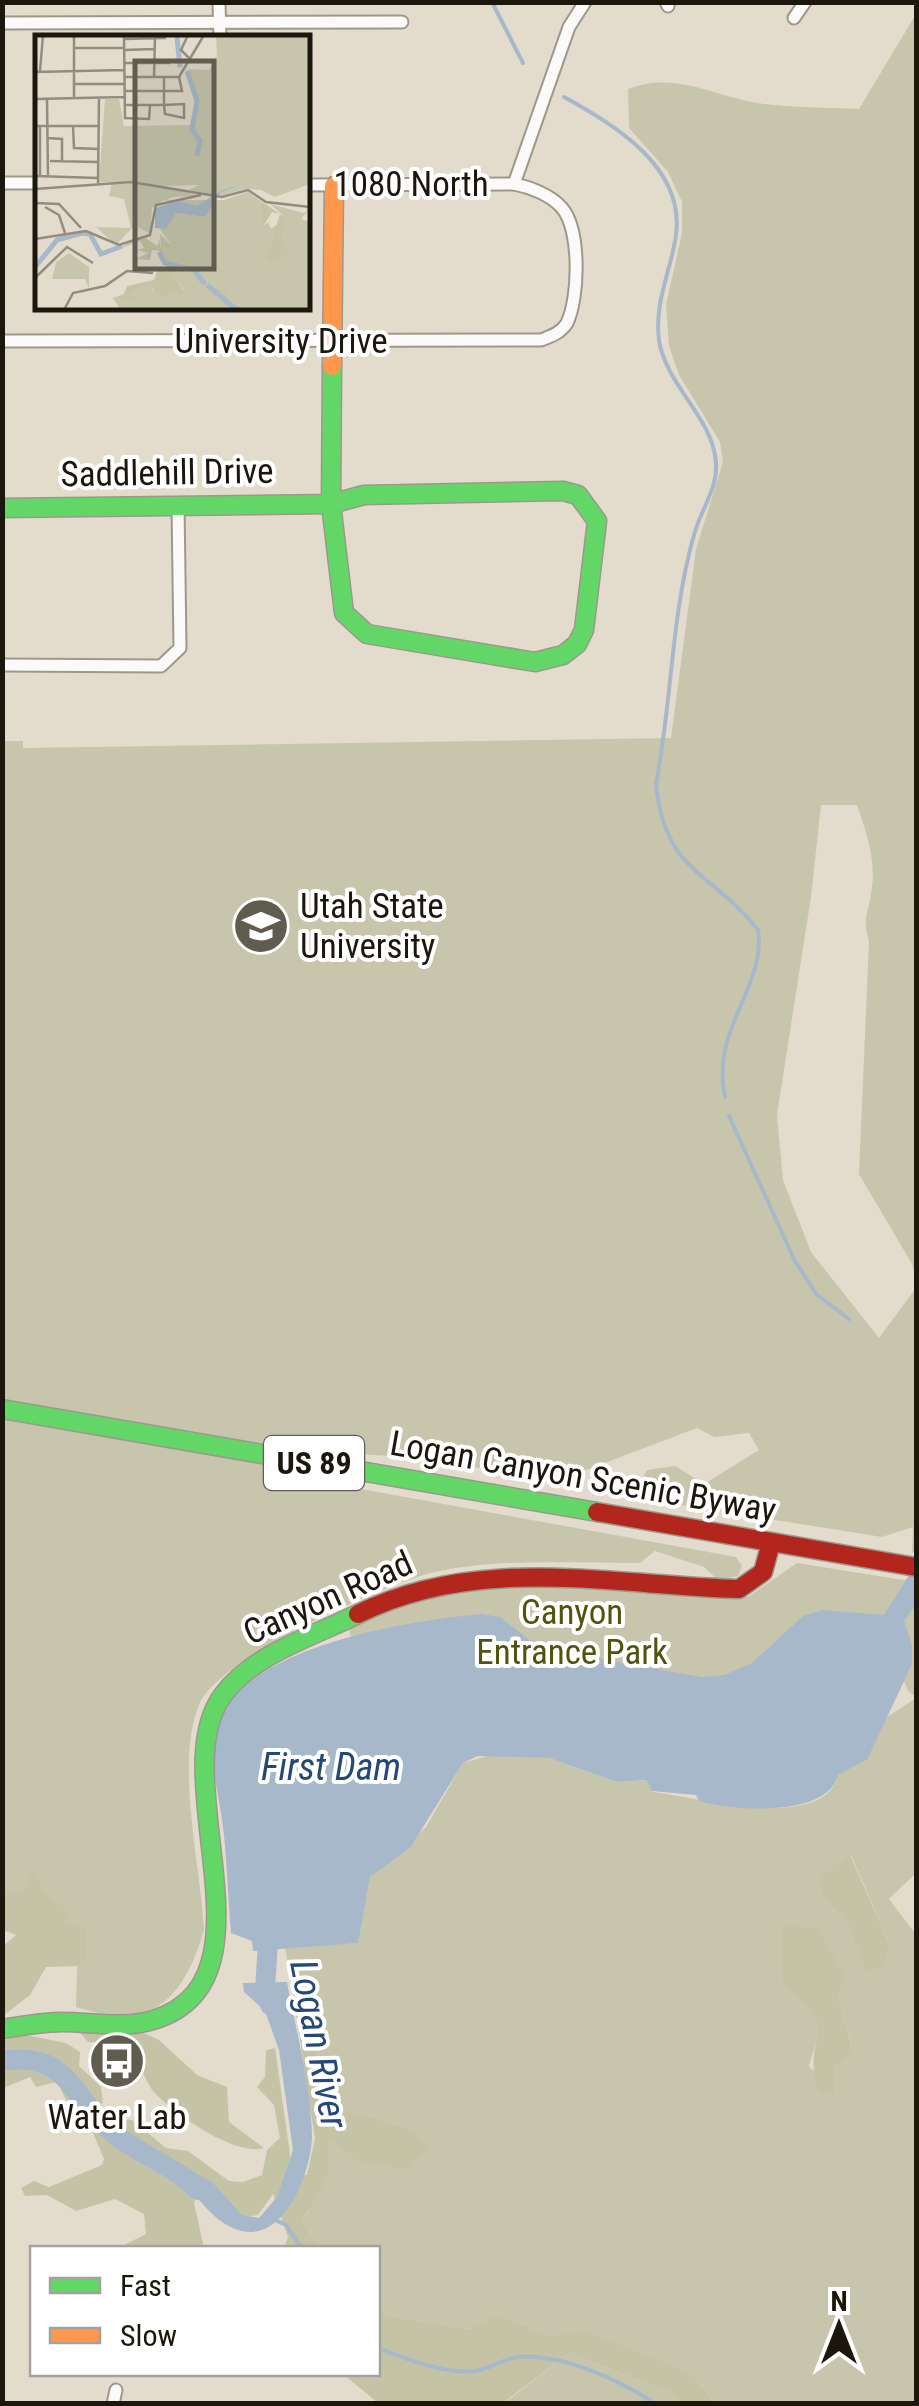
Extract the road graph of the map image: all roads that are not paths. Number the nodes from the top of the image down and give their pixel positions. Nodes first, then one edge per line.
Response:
1 (219, 2) edge
2 (585, 2) edge
3 (805, 2) edge
4 (794, 18) dead end
5 (220, 22) junction
6 (402, 22) dead end
7 (2, 23) edge
8 (220, 35) edge
9 (2, 183) edge
10 (35, 183) edge
11 (514, 184) junction
12 (310, 185) edge
13 (334, 186) junction
14 (2, 340) edge
15 (332, 340) junction
16 (178, 504) junction
17 (331, 504) junction
18 (2, 508) edge
19 (2, 665) edge
20 (2, 1410) edge
21 (771, 1543) junction
22 (911, 1566) edge
23 (2, 2030) edge
24 (116, 2390) dead end
25 (114, 2404) edge

1 - 5 street
2 - 11 street
3 - 4 street
5 - 6 street
5 - 7 street
5 - 8 street
9 - 10 street
11 - 13 street, 1080 North
11 - 15 street, University Drive
12 - 13 street, 1080 North
13 - 15 street
14 - 15 street, University Drive
15 - 17 street
16 - 17 street, Saddlehill Drive
16 - 18 street, Saddlehill Drive
16 - 19 street
17 - 17 street
20 - 21 street, Logan Canyon Scenic Byway / US 89
21 - 22 street, Logan Canyon Scenic Byway / US 89
21 - 23 street, Canyon Road
24 - 25 street

